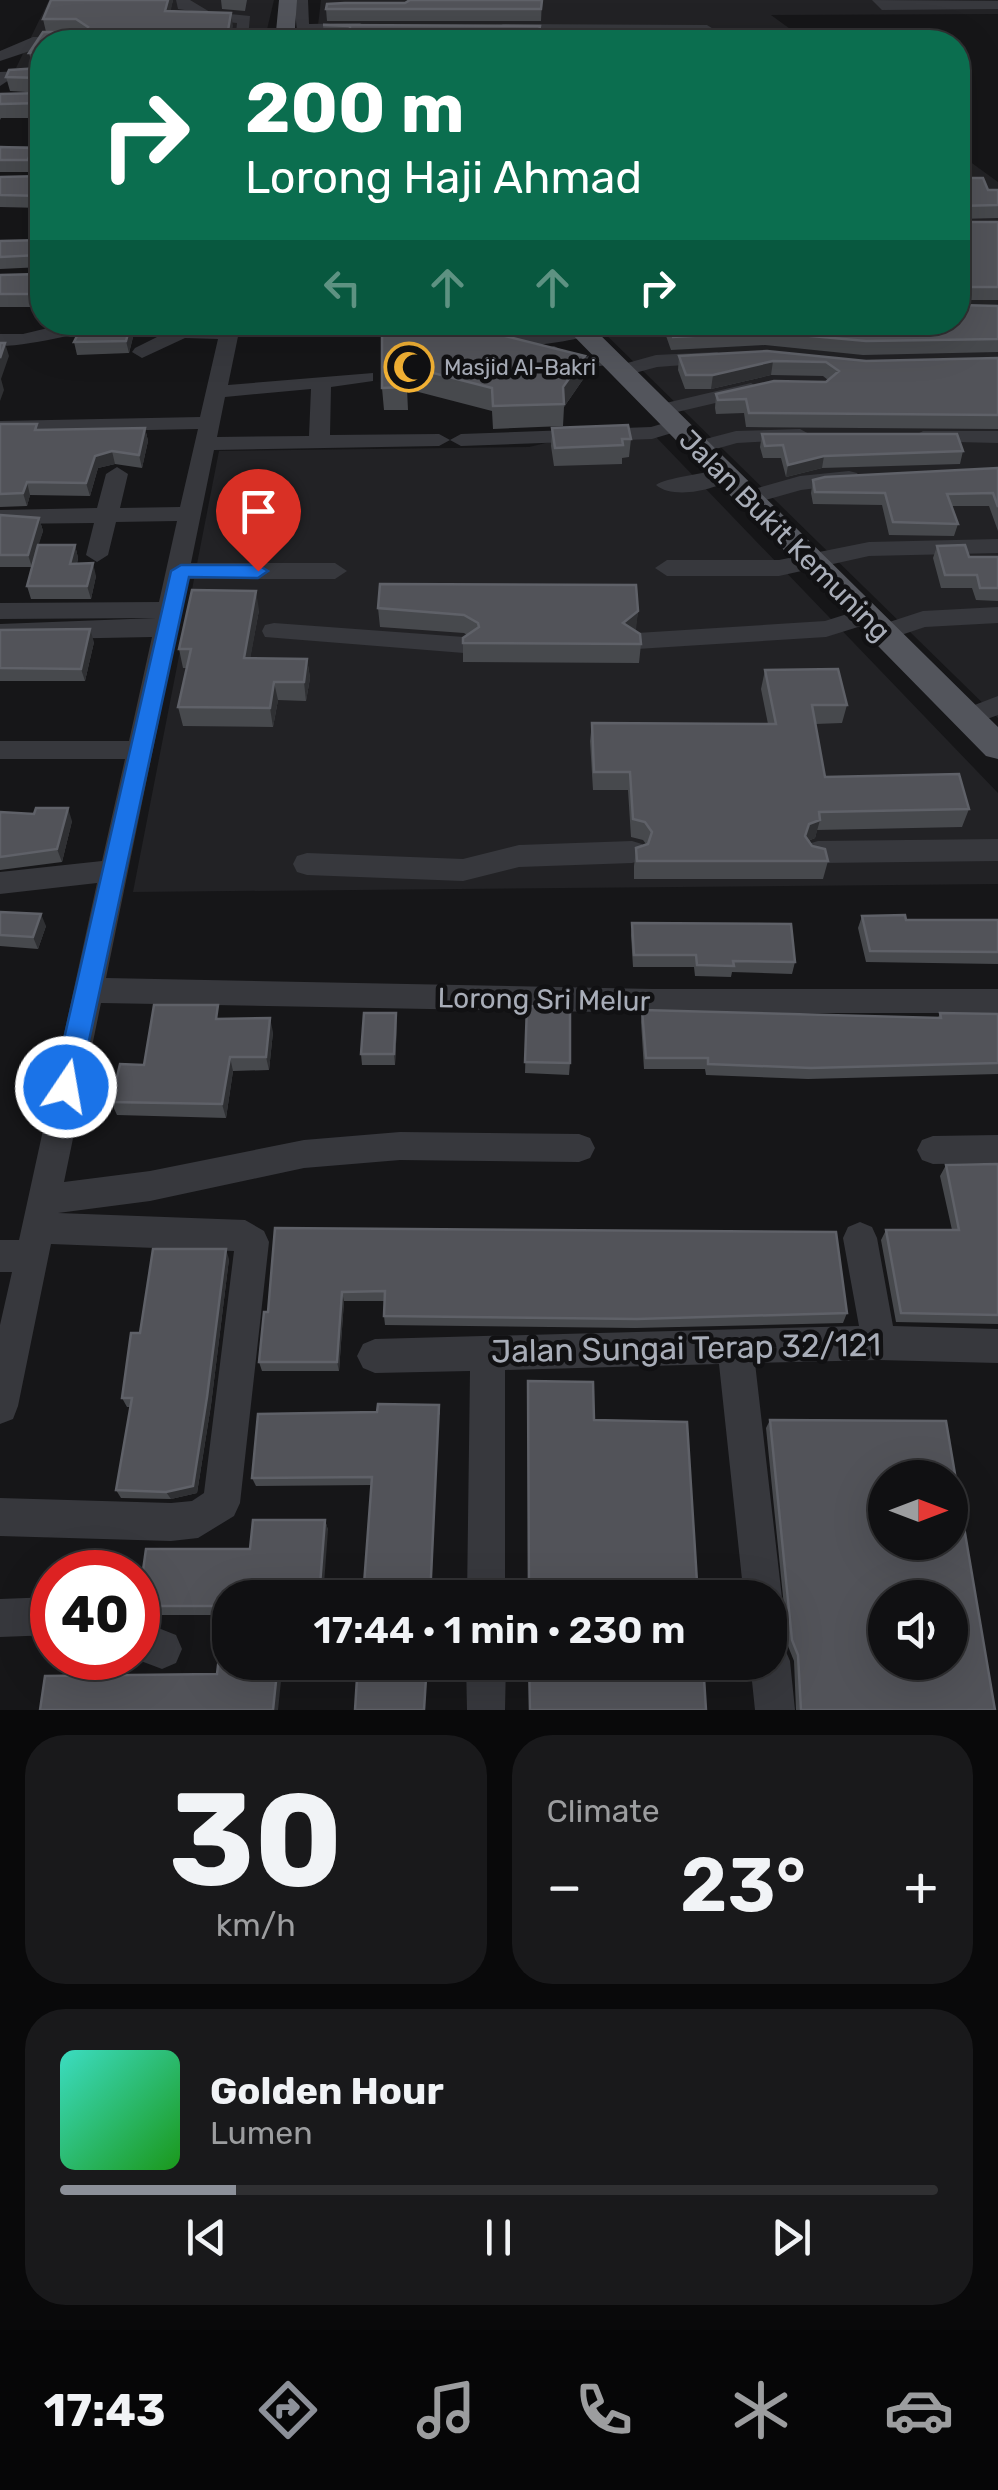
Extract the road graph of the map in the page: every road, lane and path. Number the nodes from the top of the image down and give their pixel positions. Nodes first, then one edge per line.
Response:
1 (183, 0) edge
2 (880, 0) edge
3 (305, 3) edge
4 (912, 3) edge
5 (972, 3) edge
6 (998, 6) edge
7 (383, 28) edge
8 (478, 29) edge
9 (242, 30) edge
10 (283, 30) edge
11 (303, 30) edge
12 (363, 30) edge
13 (707, 30) dead end
14 (30, 44) edge
15 (0, 56) edge
16 (30, 75) edge
17 (0, 81) edge
18 (0, 151) edge
19 (30, 151) edge
20 (45, 335) edge
21 (176, 335) edge
22 (228, 335) edge
23 (555, 335) edge
24 (584, 335) edge
25 (466, 336) edge
26 (0, 340) edge
27 (542, 340) junction
28 (142, 352) dead end
29 (746, 356) edge
30 (614, 365) junction
31 (768, 370) edge
32 (366, 377) dead end
33 (321, 381) junction
34 (215, 392) junction
35 (668, 418) junction
36 (0, 427) edge
37 (206, 434) junction
38 (823, 435) edge
39 (898, 437) edge
40 (998, 437) edge
41 (319, 442) junction
42 (42, 448) edge
43 (698, 448) junction
44 (116, 474) dead end
45 (726, 476) junction
46 (875, 477) edge
47 (667, 484) dead end
48 (748, 498) junction
49 (192, 514) junction
50 (0, 516) edge
51 (106, 516) junction
52 (998, 546) edge
53 (97, 554) dead end
54 (812, 562) junction
55 (668, 568) dead end
56 (181, 571) junction
57 (335, 571) dead end
58 (0, 612) edge
59 (998, 615) edge
60 (170, 620) junction
61 (875, 624) junction
62 (274, 630) dead end
63 (0, 632) edge
64 (637, 641) edge
65 (464, 646) edge
66 (998, 705) edge
67 (968, 716) junction
68 (998, 746) edge
69 (0, 750) edge
70 (140, 750) junction
71 (998, 850) edge
72 (632, 852) edge
73 (818, 852) edge
74 (307, 864) dead end
75 (116, 870) junction
76 (0, 883) edge
77 (89, 990) junction
78 (998, 1001) edge
79 (579, 1148) dead end
80 (998, 1149) edge
81 (933, 1150) dead end
82 (27, 1235) edge
83 (860, 1238) dead end
84 (879, 1343) junction
85 (736, 1346) junction
86 (998, 1346) edge
87 (488, 1352) junction
88 (375, 1356) dead end
89 (0, 1401) edge
90 (0, 1518) edge
91 (486, 1580) edge
92 (761, 1580) edge
93 (30, 1617) edge
94 (0, 1618) edge
95 (486, 1680) edge
96 (772, 1680) edge
97 (486, 1706) dead end
98 (776, 1710) edge

1 - 9 street
2 - 4 street
3 - 10 main road
3 - 11 main road
4 - 5 street
5 - 6 street
7 - 12 street
8 - 13 street
14 - 15 street
16 - 17 street
18 - 19 street
20 - 26 street
21 - 28 street
22 - 34 street
23 - 27 street
24 - 30 main road, Jalan Bukit Kemuning
25 - 27 street
27 - 30 street
29 - 30 street
30 - 35 main road, Jalan Bukit Kemuning
31 - 35 street
32 - 33 street
33 - 34 street
33 - 41 street
34 - 37 street
35 - 41 street
35 - 43 main road, Jalan Bukit Kemuning
36 - 37 street
37 - 41 street
37 - 42 street
37 - 49 street
38 - 43 street
39 - 40 street
43 - 45 main road, Jalan Bukit Kemuning
44 - 51 street
45 - 47 street
45 - 48 main road, Jalan Bukit Kemuning
46 - 48 street
48 - 54 main road, Jalan Bukit Kemuning
49 - 51 street
49 - 56 street
50 - 51 street
51 - 53 street
52 - 54 street
54 - 55 street
54 - 61 main road, Jalan Bukit Kemuning
56 - 57 street
56 - 60 street
58 - 60 street
59 - 61 street
60 - 63 street
60 - 70 street
61 - 64 street
61 - 67 main road, Jalan Bukit Kemuning
62 - 65 street
66 - 67 street
67 - 68 main road, Jalan Bukit Kemuning
69 - 70 street
70 - 75 street
71 - 73 street
72 - 74 street
75 - 76 street
75 - 77 street
77 - 78 street, Lorong Sri Melur
77 - 82 street
79 - 82 street
80 - 81 street
82 - 89 street
82 - 90 street
83 - 84 street
84 - 85 street, Jalan Sungai Terap 32/121
84 - 86 street, Jalan Sungai Terap 32/121
85 - 87 street, Jalan Sungai Terap 32/121
85 - 92 street
87 - 88 street, Jalan Sungai Terap 32/121
87 - 91 street
93 - 94 street
95 - 97 street
96 - 98 street

